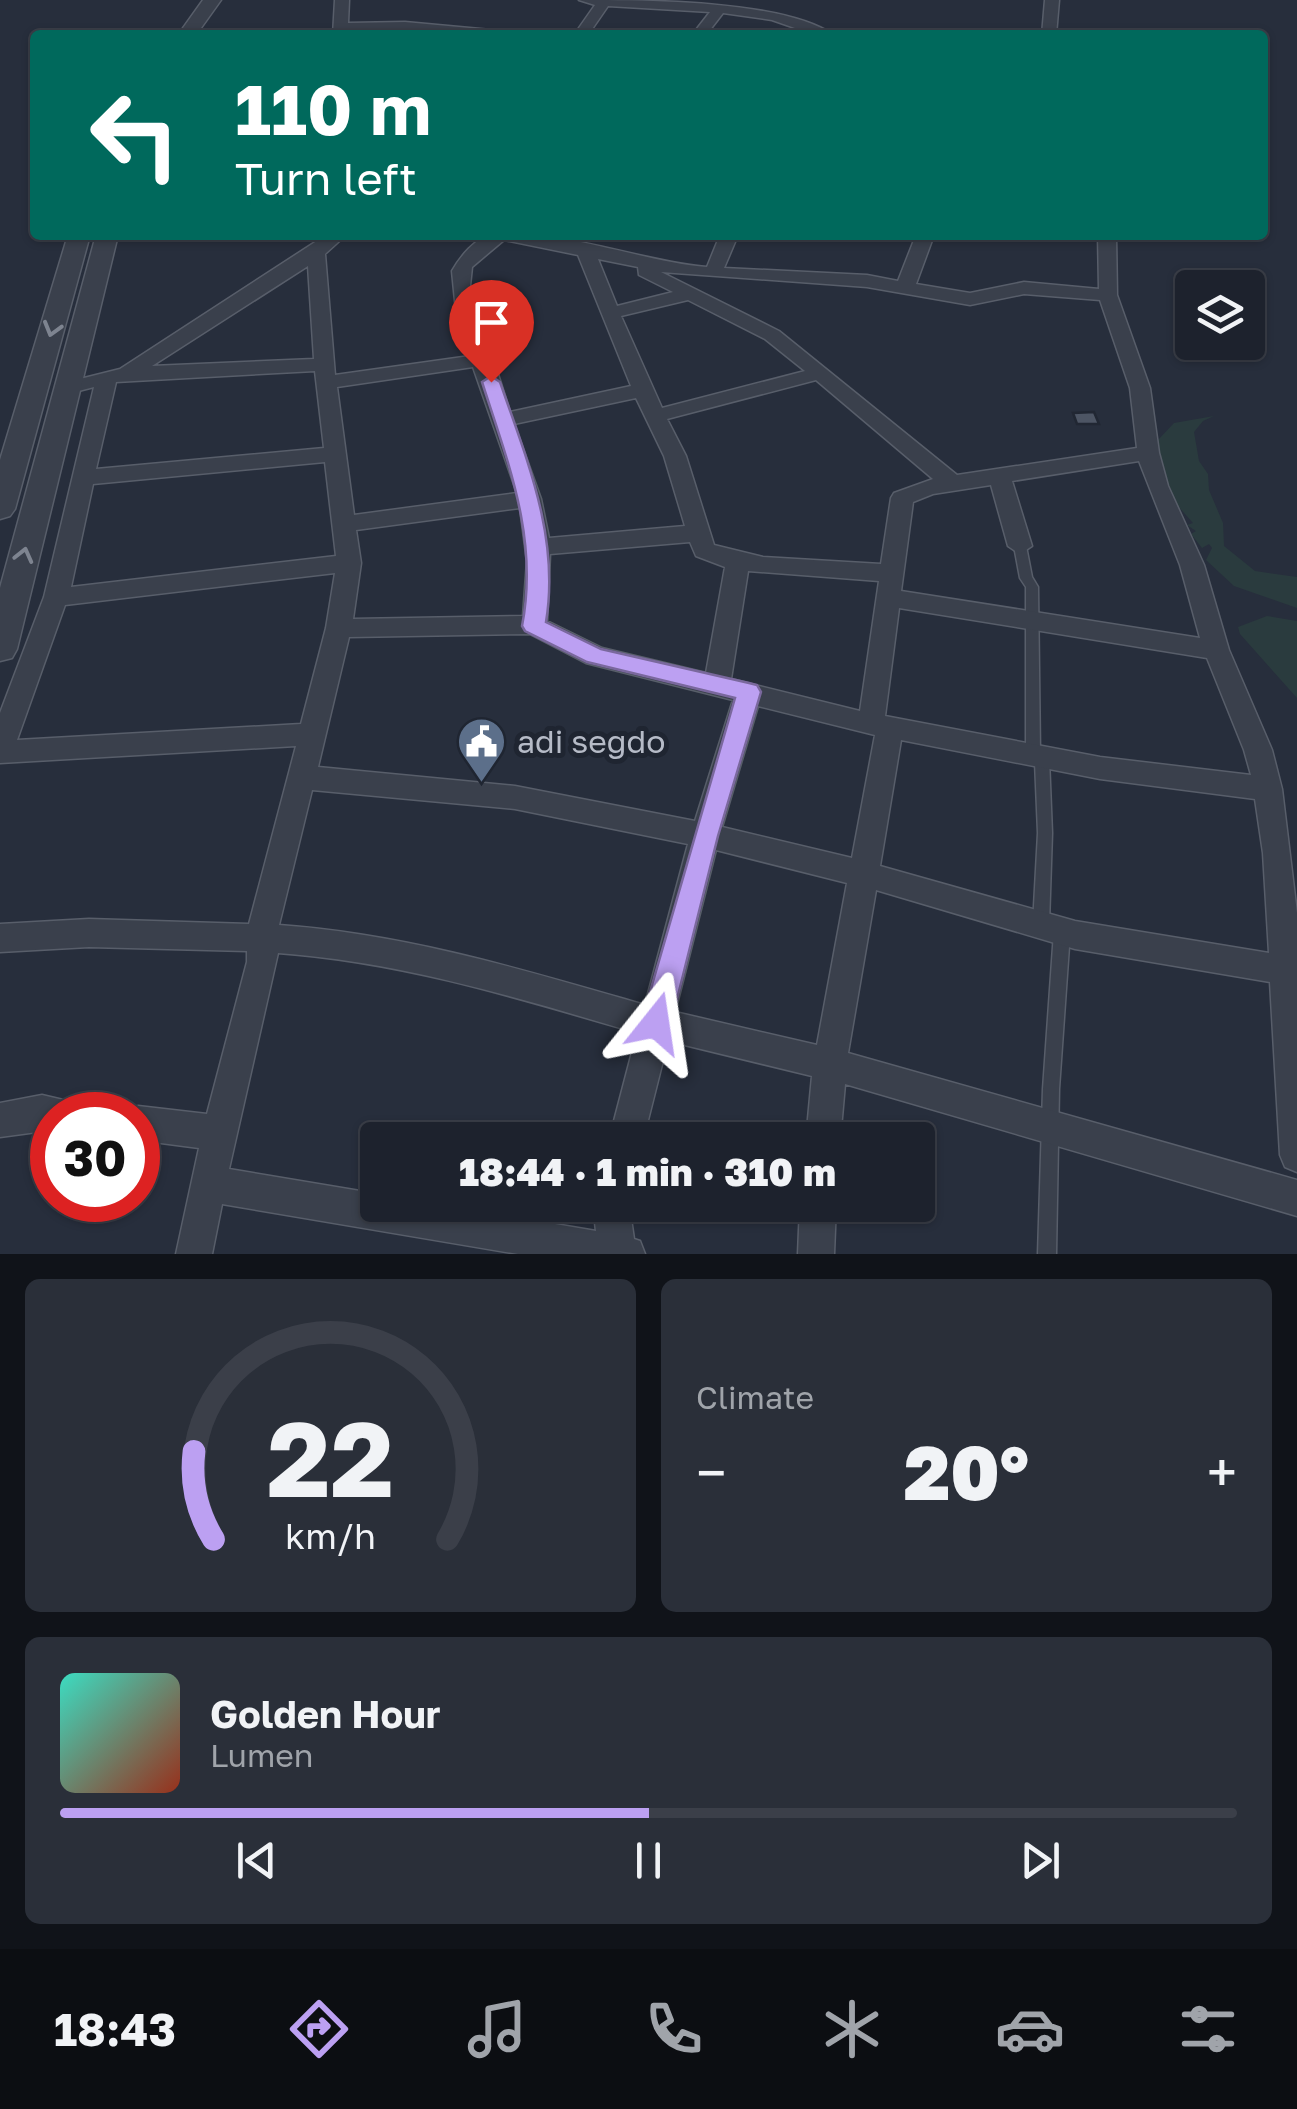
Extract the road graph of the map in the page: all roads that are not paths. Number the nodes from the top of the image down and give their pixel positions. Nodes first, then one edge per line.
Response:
1 (212, 0) edge
2 (231, 0) edge
3 (342, 0) edge
4 (586, 0) edge
5 (1052, 0) edge
6 (604, 2) edge
7 (720, 7) junction
8 (191, 30) edge
9 (210, 30) edge
10 (340, 30) edge
11 (353, 30) edge
12 (448, 30) edge
13 (584, 30) edge
14 (703, 30) edge
15 (818, 30) edge
16 (1049, 30) edge
17 (331, 240) edge
18 (495, 240) edge
19 (525, 240) edge
20 (727, 240) edge
21 (923, 240) edge
22 (1107, 240) edge
23 (104, 245) edge
24 (76, 246) edge
25 (316, 253) junction
26 (586, 253) junction
27 (626, 260) junction
28 (713, 273) junction
29 (905, 288) junction
30 (689, 294) junction
31 (1108, 295) junction
32 (610, 313) junction
33 (482, 360) junction
34 (820, 373) junction
35 (325, 374) junction
36 (116, 376) junction
37 (67, 388) junction
38 (643, 390) junction
39 (654, 416) junction
40 (504, 420) junction
41 (1148, 452) junction
42 (336, 454) junction
43 (81, 478) junction
44 (1000, 478) junction
45 (952, 484) junction
46 (530, 499) junction
47 (0, 509) edge
48 (344, 524) junction
49 (698, 534) junction
50 (1020, 546) joint
51 (538, 547) junction
52 (738, 562) junction
53 (349, 563) junction
54 (890, 585) junction
55 (56, 598) junction
56 (1034, 618) junction
57 (534, 626) junction
58 (340, 628) junction
59 (0, 650) edge
60 (1216, 650) junction
61 (717, 684) junction
62 (749, 692) junction
63 (881, 726) junction
64 (312, 734) junction
65 (0, 750) edge
66 (1038, 758) junction
67 (303, 778) junction
68 (1268, 789) junction
69 (705, 836) junction
70 (866, 875) junction
71 (1052, 929) junction
72 (0, 938) edge
73 (261, 938) junction
74 (1285, 970) junction
75 (656, 1023) junction
76 (830, 1064) junction
77 (30, 1114) edge
78 (0, 1120) edge
79 (631, 1122) edge
80 (825, 1122) edge
81 (160, 1126) edge
82 (1049, 1128) junction
83 (220, 1133) junction
84 (1297, 1155) edge
85 (210, 1184) junction
86 (1297, 1198) edge
87 (614, 1222) edge
88 (817, 1222) edge
89 (620, 1253) edge
90 (194, 1254) edge
91 (816, 1254) edge
92 (1047, 1254) edge

1 - 8 street
2 - 9 street
3 - 10 street
4 - 6 street
5 - 16 street
6 - 7 street
6 - 13 street
7 - 14 street
7 - 15 street
11 - 12 street
17 - 25 street
18 - 33 street
19 - 26 street
20 - 28 street
21 - 29 street
22 - 31 street
23 - 24 street
23 - 37 street
24 -> 47 street
25 - 35 street
25 - 36 street
26 - 27 street
26 - 32 street
27 - 28 street
27 - 30 street
28 - 29 street
29 - 31 street
30 - 32 street
30 - 34 street
31 - 41 street
32 - 38 street
33 - 35 street
33 - 40 street
34 - 39 street
34 - 45 street
35 - 36 street
35 - 42 street
36 - 37 street
36 - 43 street
59 -> 37 street
38 - 39 street
38 - 40 street
39 - 49 street
40 - 46 street
41 - 44 street
41 - 60 street
42 - 43 street
42 - 48 street
43 - 55 street
44 - 45 street
44 - 50 street
45 - 54 street
46 - 48 street
46 - 51 street
48 - 53 street
49 - 51 street
49 - 52 street
50 - 56 lane
51 - 57 street
52 - 54 street
52 - 61 street
53 - 55 street
53 - 58 street
54 - 56 street
54 - 63 street
55 - 65 street
56 - 60 street
56 - 66 lane
57 - 58 street
57 - 61 street
58 - 64 street
60 - 68 street
61 - 62 street
62 - 63 street
62 - 69 street
63 - 66 street
63 - 70 street
64 - 65 street
64 - 67 street
66 - 68 street
66 - 71 lane
67 - 69 street
67 - 73 street
68 - 74 street
69 - 70 street
69 - 75 street
70 - 71 street
70 - 76 street
71 - 74 street
71 - 82 lane
72 - 73 street
73 - 75 street
73 - 83 street
74 - 84 street
75 - 76 street
75 - 79 street
76 - 80 street
76 - 82 street
77 - 78 street
81 - 83 street
82 - 86 street
82 - 92 lane
83 - 85 street
85 - 89 street
85 - 90 street
87 - 89 street
88 - 91 street

